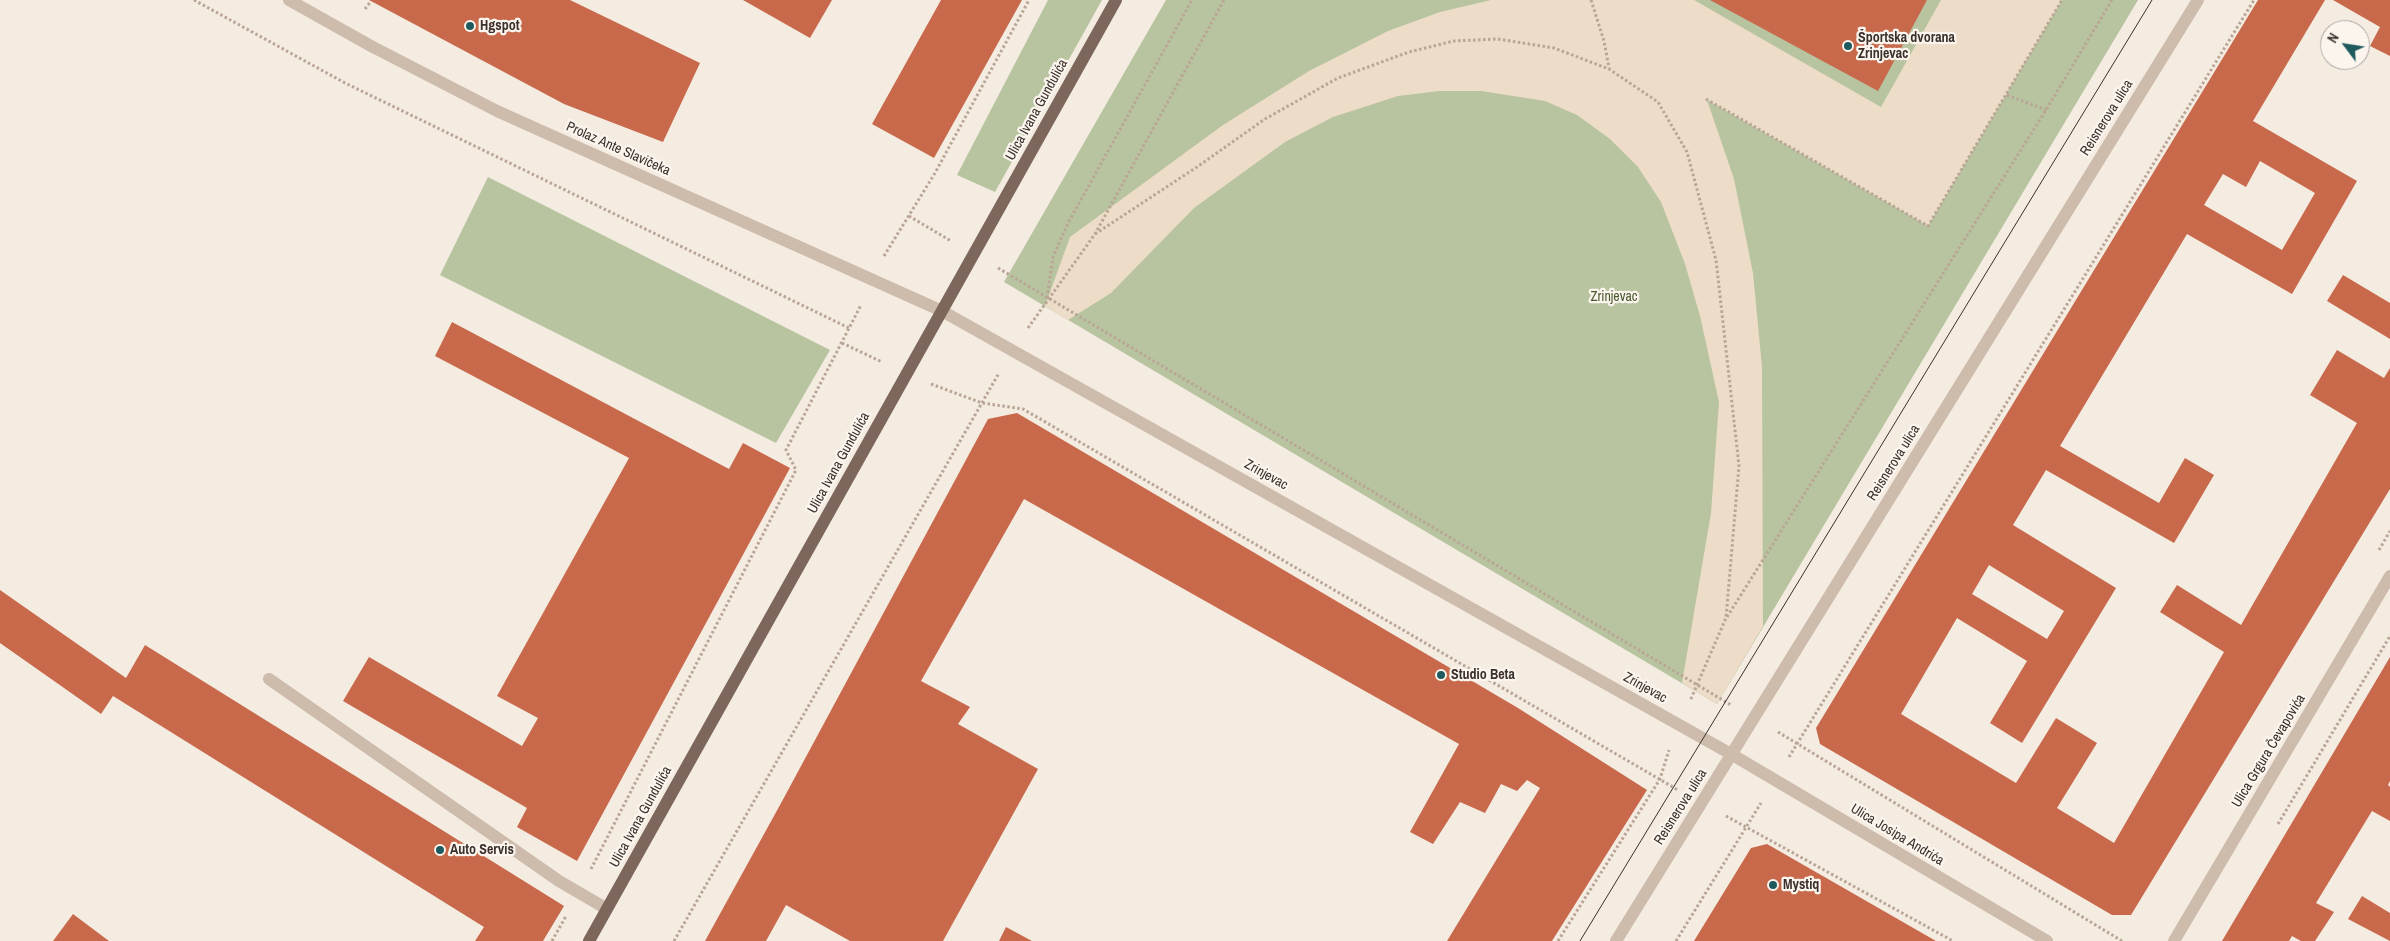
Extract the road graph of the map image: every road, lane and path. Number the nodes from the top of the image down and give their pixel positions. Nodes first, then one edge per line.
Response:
1 (194, 0) edge
2 (289, 0) edge
3 (1029, 0) edge
4 (1116, 0) edge
5 (1192, 0) edge
6 (1224, 0) edge
7 (1591, 0) edge
8 (2062, 0) edge
9 (2112, 0) edge
10 (2198, 0) edge
11 (2254, 0) edge
12 (371, 1) edge
13 (365, 9) dead end
14 (1609, 69) junction
15 (2007, 95) junction
16 (1706, 99) dead end
17 (2046, 110) junction
18 (909, 216) junction
19 (1095, 234) junction
20 (973, 254) junction
21 (874, 280) junction
22 (1047, 298) junction
23 (942, 311) junction
24 (849, 328) junction
25 (842, 343) junction
26 (1013, 349) junction
27 (907, 374) junction
28 (982, 403) junction
29 (2390, 576) edge
30 (1726, 618) junction
31 (2390, 636) edge
32 (269, 679) dead end
33 (1698, 686) junction
34 (1754, 718) junction
35 (1678, 724) junction
36 (1797, 743) junction
37 (1732, 754) junction
38 (1660, 778) junction
39 (1775, 780) junction
40 (1701, 803) junction
41 (1746, 826) junction
42 (2274, 831) dead end
43 (579, 893) junction
44 (607, 909) junction
45 (552, 941) edge
46 (589, 941) edge
47 (674, 941) edge
48 (1558, 941) edge
49 (1616, 941) edge
50 (1676, 941) edge
51 (1953, 941) edge
52 (2047, 941) edge
53 (2122, 941) edge
54 (2174, 941) edge

1 - 24 path
2 - 21 street, Prolaz Ante Slavičeka
3 - 18 path
4 - 20 main road, Ulica Ivana Gundulića
5 - 22 path
6 - 19 path
7 - 14 path
8 - 15 path
9 - 17 path
10 - 34 street, Reisnerova ulica
11 - 36 path
12 - 13 path
14 - 19 path
14 - 30 path
15 - 16 path
15 - 17 path
17 - 30 path
18 - 20 path
18 - 21 path
19 - 22 path
20 - 22 path
20 - 23 main road, Ulica Ivana Gundulića
21 - 23 street, Prolaz Ante Slavičeka
21 - 24 path
22 - 26 path
22 - 33 path
23 - 26 street, Zrinjevac
23 - 27 main road, Ulica Ivana Gundulića
24 - 25 path
25 - 27 path
25 - 43 path
26 - 28 path
26 - 35 street, Zrinjevac
27 - 28 path
27 - 44 main road, Ulica Ivana Gundulića
28 - 38 path
28 - 47 path
29 - 54 street, Ulica Grgura Čevapovića
30 - 33 path
31 - 42 path
32 - 43 street
33 - 34 path
33 - 35 path
34 - 36 path
34 - 37 street, Reisnerova ulica
35 - 37 street, Zrinjevac
35 - 38 path
36 - 39 path
36 - 53 path
37 - 39 street, Ulica Josipa Andrića
37 - 40 street, Reisnerova ulica
38 - 40 path
38 - 48 path
39 - 41 path
39 - 52 street, Ulica Josipa Andrića
40 - 41 path
40 - 49 street, Reisnerova ulica
41 - 50 path
41 - 51 path
43 - 44 street
43 - 45 path
44 - 46 main road, Ulica Ivana Gundulića

